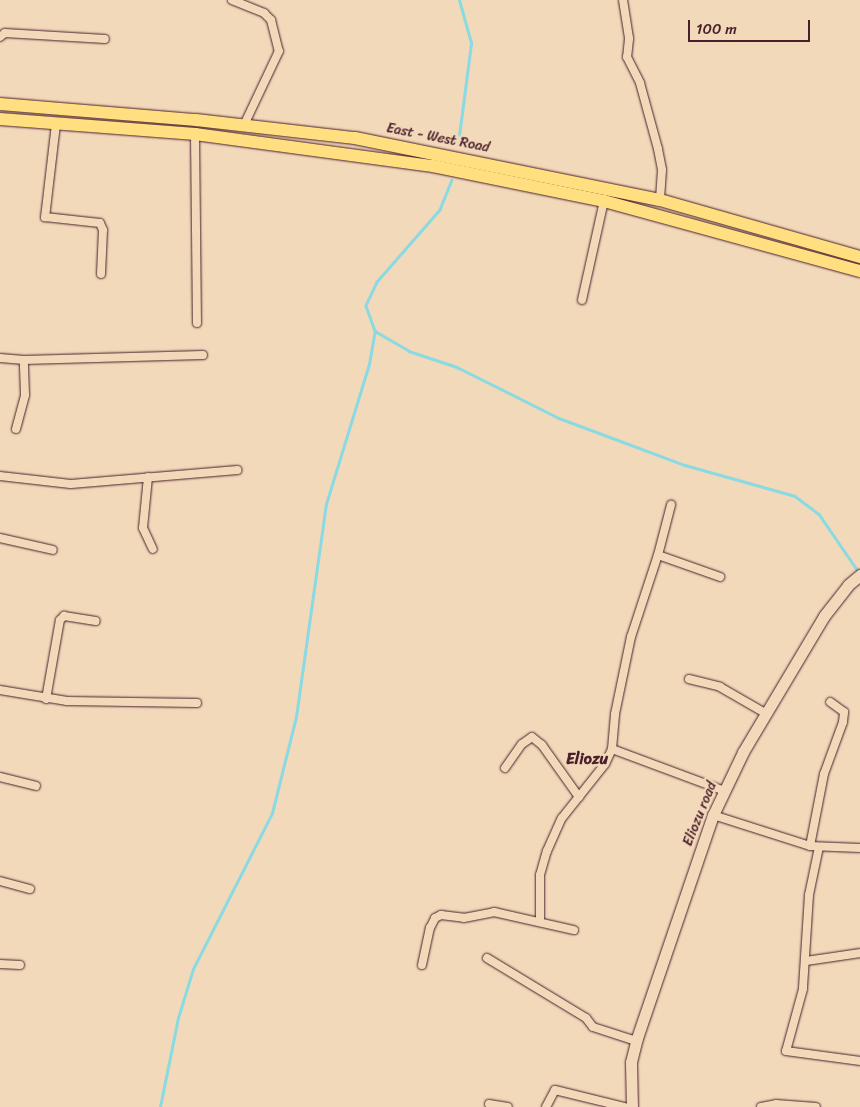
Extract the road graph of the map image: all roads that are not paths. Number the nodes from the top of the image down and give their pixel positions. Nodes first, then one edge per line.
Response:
1 (232, 0) edge
2 (623, 0) edge
3 (0, 37) edge
4 (105, 39) dead end
5 (0, 104) edge
6 (0, 118) edge
7 (56, 124) junction
8 (244, 125) junction
9 (195, 134) junction
10 (660, 200) junction
11 (604, 201) junction
12 (860, 257) edge
13 (860, 271) edge
14 (101, 274) dead end
15 (582, 300) dead end
16 (197, 323) dead end
17 (203, 355) dead end
18 (0, 358) edge
19 (24, 360) junction
20 (16, 430) dead end
21 (237, 470) dead end
22 (0, 476) edge
23 (148, 477) junction
24 (671, 505) dead end
25 (0, 538) edge
26 (153, 549) dead end
27 (53, 550) dead end
28 (658, 555) junction
29 (860, 575) edge
30 (720, 577) dead end
31 (96, 621) dead end
32 (689, 679) dead end
33 (0, 690) edge
34 (46, 699) junction
35 (830, 702) dead end
36 (197, 703) dead end
37 (766, 714) junction
38 (612, 749) junction
39 (505, 768) dead end
40 (0, 776) edge
41 (36, 786) dead end
42 (725, 791) junction
43 (579, 797) junction
44 (714, 815) junction
45 (810, 846) junction
46 (819, 847) junction
47 (860, 848) edge
48 (0, 881) edge
49 (30, 889) dead end
50 (540, 920) junction
51 (574, 930) dead end
52 (860, 953) edge
53 (487, 958) dead end
54 (806, 961) junction
55 (0, 964) edge
56 (20, 965) dead end
57 (422, 965) dead end
58 (636, 1041) junction
59 (860, 1061) edge
60 (489, 1104) dead end
61 (508, 1107) edge
62 (546, 1107) edge
63 (625, 1107) edge
64 (632, 1107) edge
65 (761, 1107) edge
66 (816, 1107) edge

1 - 8 street
2 - 10 street
3 - 4 street
5 - 8 main road, East - West Road
6 - 7 main road, East - West Road
7 - 9 main road, East - West Road
7 - 14 street
8 - 10 main road, East - West Road
9 - 11 main road, East - West Road
9 - 16 street
10 - 12 main road, East - West Road
11 - 13 main road, East - West Road
11 - 15 street
17 - 19 street
18 - 19 street
19 - 20 street
21 - 23 street
22 - 23 street
23 - 26 street
24 - 28 street
25 - 27 street
28 - 30 street
28 - 38 street
29 - 37 street, Eliozu road
31 - 34 street
32 - 37 street
33 - 34 street
34 - 36 street
35 - 45 street
37 - 42 street, Eliozu road
38 - 42 street
38 - 43 street
39 - 43 street
40 - 41 street
42 - 44 street, Eliozu road
43 - 50 street
44 - 45 street
44 - 58 street, Eliozu road
45 - 46 street
46 - 47 street
46 - 54 street
48 - 49 street
50 - 51 street
50 - 57 street
52 - 54 street
53 - 58 street
54 - 59 street
55 - 56 street
58 - 64 street, Eliozu road
60 - 61 street
62 - 63 street
65 - 66 street

